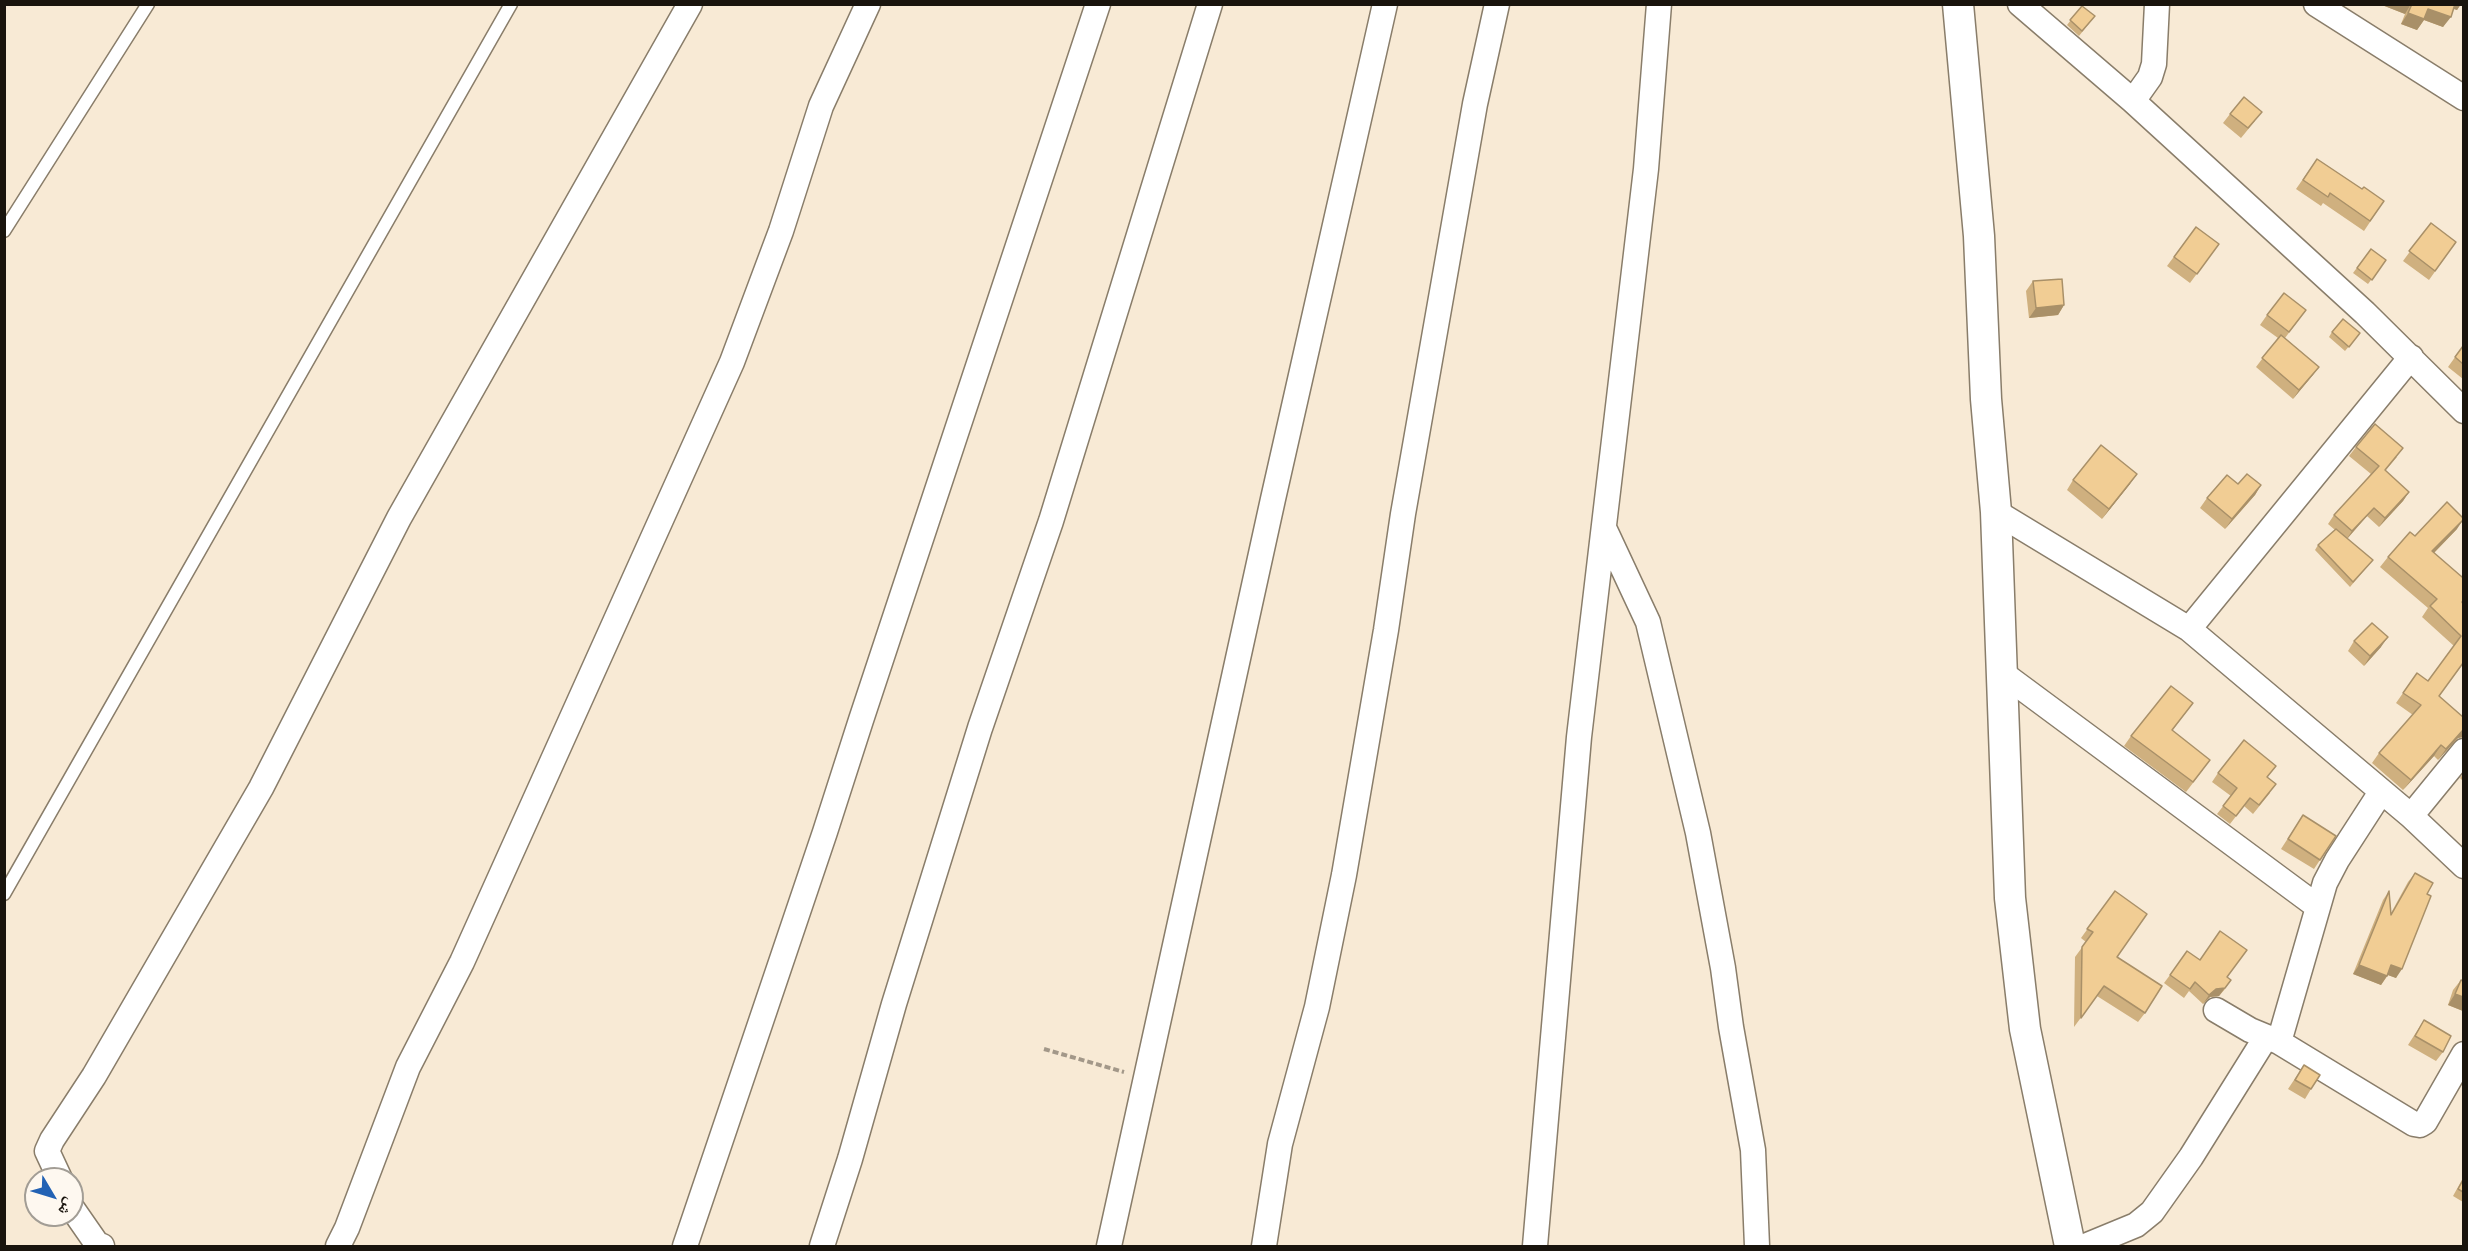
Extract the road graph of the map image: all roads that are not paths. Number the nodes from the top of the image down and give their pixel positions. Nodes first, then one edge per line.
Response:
1 (148, 4) edge
2 (511, 4) edge
3 (690, 4) edge
4 (868, 4) edge
5 (1098, 4) edge
6 (1210, 4) edge
7 (1385, 4) edge
8 (1497, 4) edge
9 (1659, 4) edge
10 (1958, 4) edge
11 (2020, 4) edge
12 (2157, 4) edge
13 (2316, 4) edge
14 (2460, 88) edge
15 (2133, 101) junction
16 (4, 231) edge
17 (2411, 357) junction
18 (2463, 411) edge
19 (1996, 512) junction
20 (1605, 530) junction
21 (2189, 629) junction
22 (2002, 673) junction
23 (2463, 751) edge
24 (2380, 792) junction
25 (2411, 816) junction
26 (2463, 866) edge
27 (4, 894) edge
28 (2318, 907) junction
29 (2216, 1010) dead end
30 (2272, 1039) junction
31 (2463, 1054) edge
32 (54, 1167) edge
33 (84, 1226) edge
34 (102, 1246) edge
35 (338, 1246) edge
36 (685, 1246) edge
37 (822, 1246) edge
38 (1109, 1246) edge
39 (1264, 1246) edge
40 (1535, 1246) edge
41 (1757, 1246) edge
42 (2070, 1246) edge
43 (2085, 1246) edge

1 - 16 lane
2 - 27 lane
3 - 32 street
4 - 35 street
5 - 36 street
6 - 37 street
7 - 38 street
8 - 39 street
9 - 20 street
10 - 19 street
11 - 15 street
12 - 15 street
13 - 14 street
15 - 17 street
17 - 18 street
17 - 21 street
19 - 21 street
19 - 22 street
20 - 40 street
20 - 41 street
21 - 24 street
22 - 28 street
22 - 42 street
23 - 25 street
24 - 25 street
24 - 28 street
25 - 26 street
28 - 30 street
29 - 30 street
30 - 31 street
30 - 43 street
33 - 34 street

